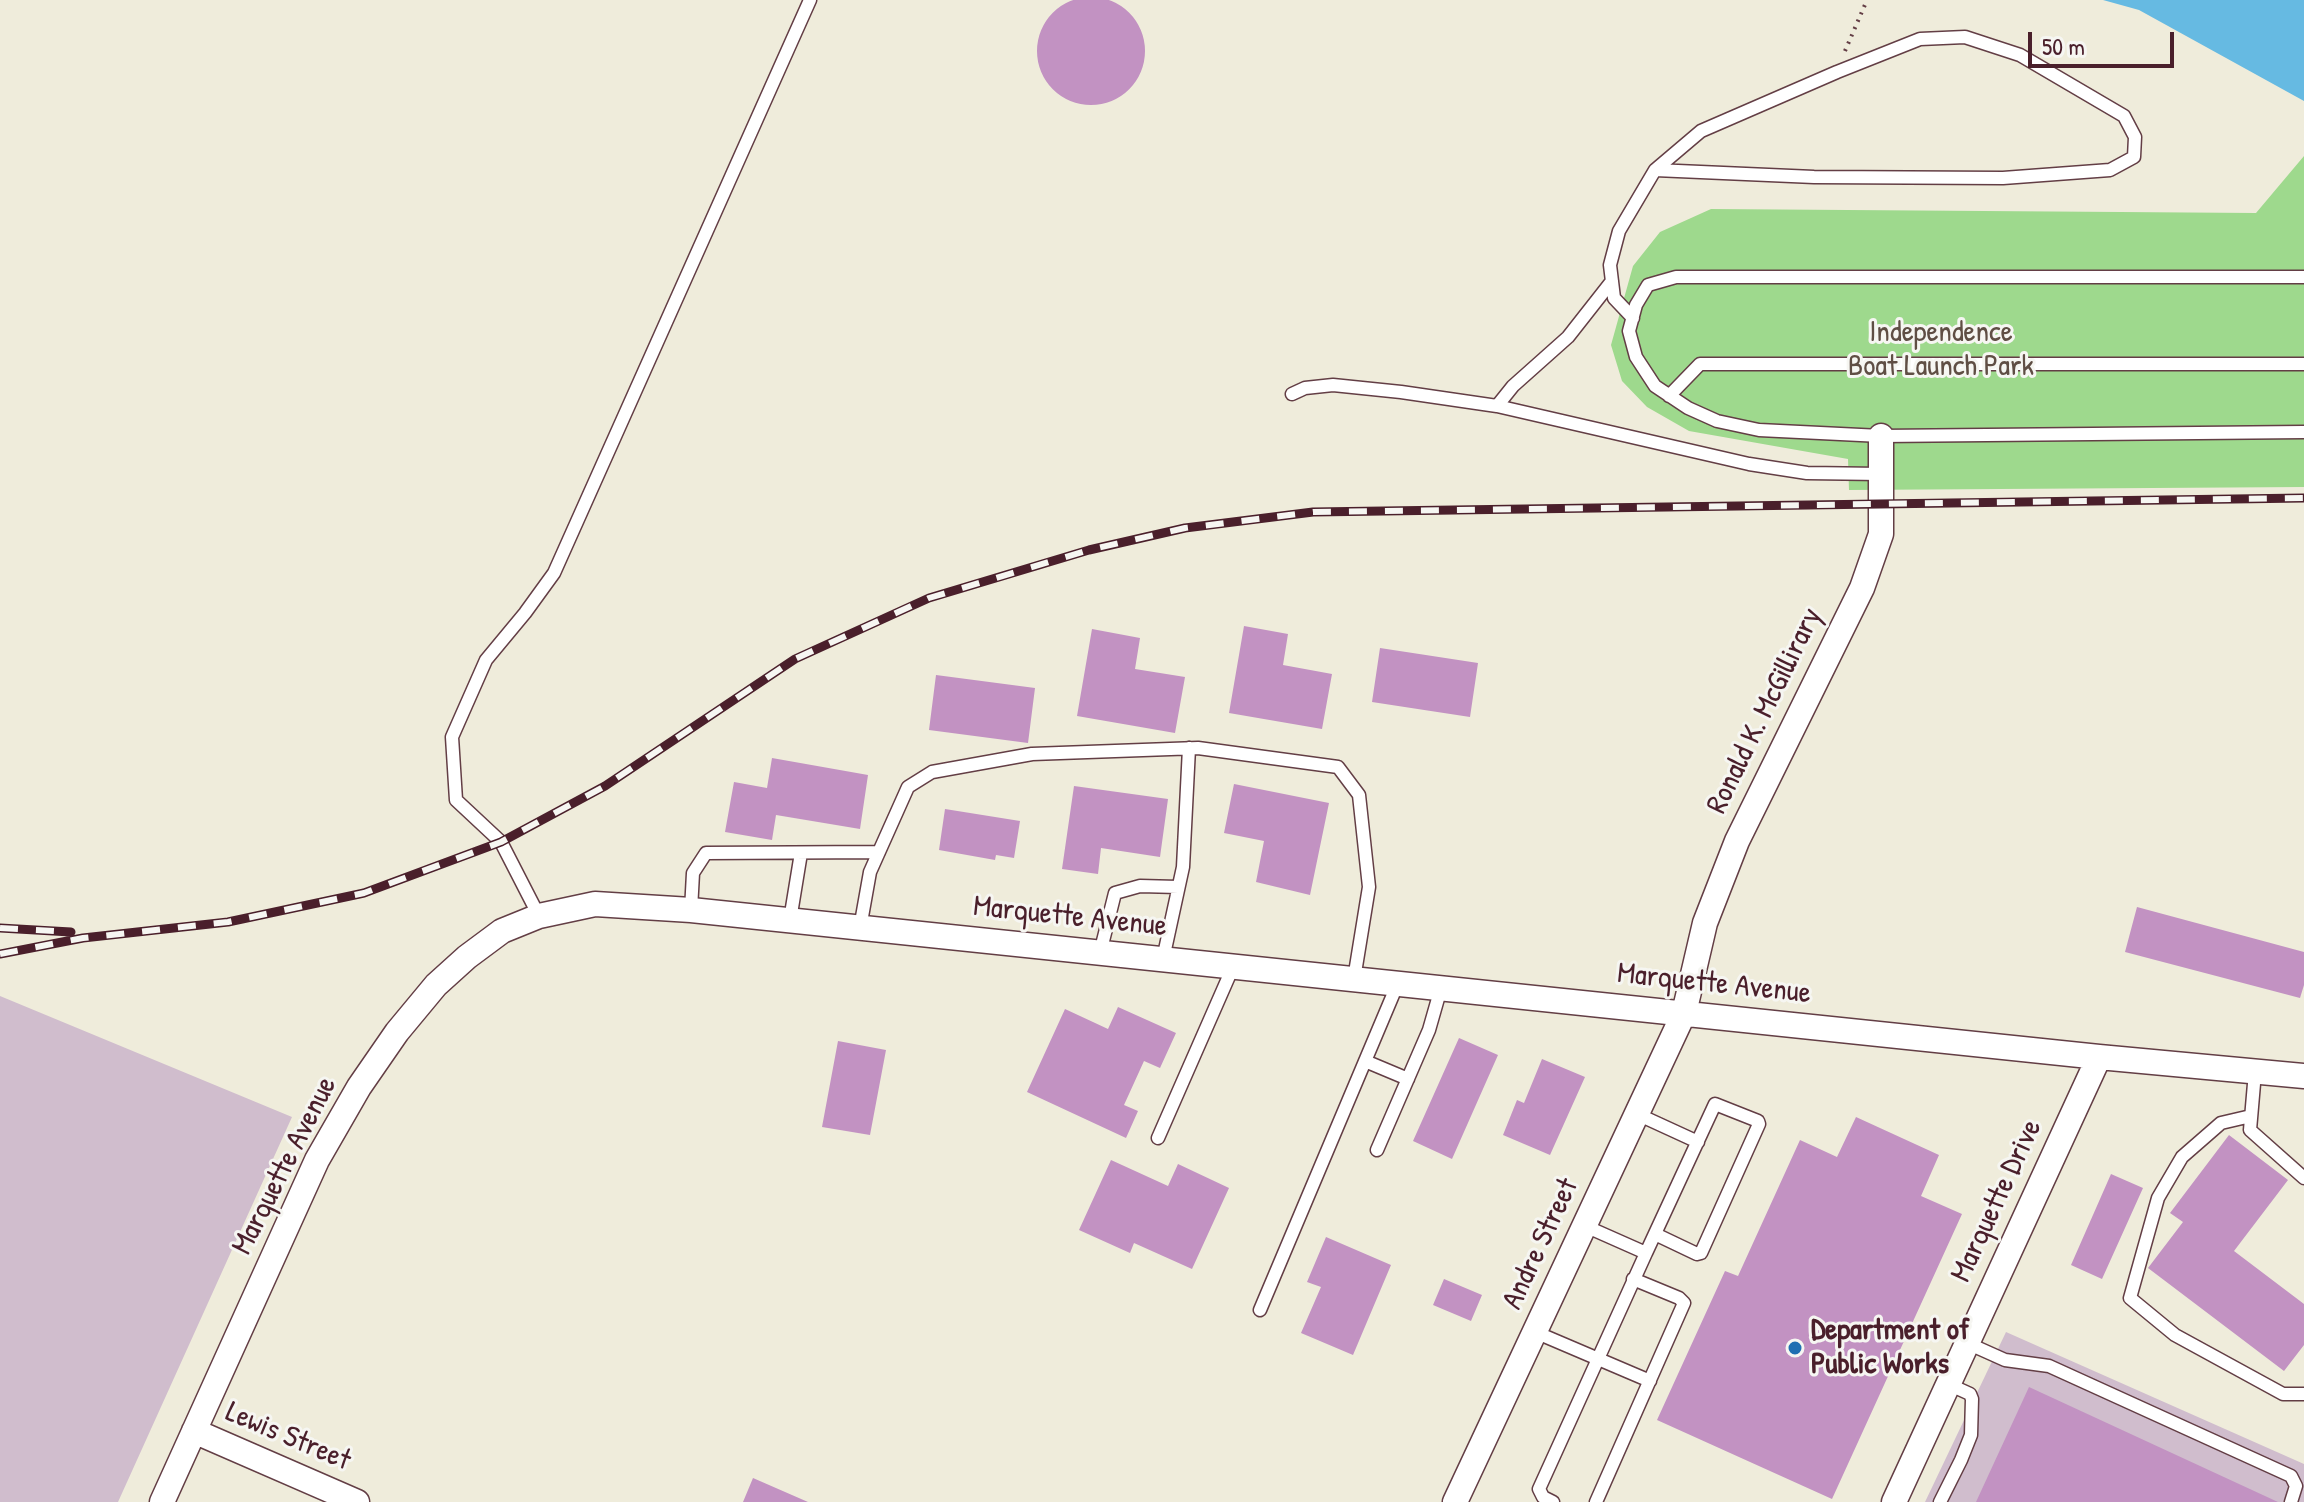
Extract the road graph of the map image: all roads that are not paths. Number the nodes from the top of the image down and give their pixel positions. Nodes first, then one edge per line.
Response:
1 (810, 0) edge
2 (1655, 170) junction
3 (2304, 277) edge
4 (1612, 281) junction
5 (1633, 318) junction
6 (2304, 364) edge
7 (1292, 394) dead end
8 (1669, 396) junction
9 (1497, 406) junction
10 (2304, 432) edge
11 (1881, 436) junction
12 (1881, 474) junction
13 (1189, 748) junction
14 (879, 852) junction
15 (801, 853) junction
16 (1178, 887) junction
17 (691, 910) junction
18 (539, 916) junction
19 (790, 920) junction
20 (860, 928) junction
21 (1100, 953) junction
22 (1163, 959) junction
23 (1233, 967) junction
24 (1354, 979) junction
25 (1398, 983) junction
26 (1441, 988) junction
27 (1684, 1013) junction
28 (2099, 1057) junction
29 (1365, 1061) junction
30 (2255, 1072) junction
31 (2304, 1076) edge
32 (1408, 1079) junction
33 (1637, 1114) junction
34 (2251, 1116) junction
35 (1158, 1138) dead end
36 (1698, 1142) junction
37 (1377, 1150) dead end
38 (2304, 1178) edge
39 (1585, 1226) junction
40 (1655, 1234) junction
41 (1646, 1253) junction
42 (1633, 1279) junction
43 (1260, 1310) dead end
44 (1535, 1332) junction
45 (1967, 1343) junction
46 (1598, 1358) junction
47 (1650, 1381) junction
48 (1948, 1384) junction
49 (2304, 1394) edge
50 (194, 1431) junction
51 (1901, 1500) edge
52 (162, 1502) edge
53 (357, 1502) edge
54 (1455, 1502) edge
55 (1553, 1502) edge
56 (1596, 1502) edge
57 (1940, 1502) edge
58 (2291, 1502) edge

1 - 18 lane
2 - 2 lane
2 - 4 lane
3 - 5 lane
4 - 5 lane
4 - 9 lane
5 - 8 lane
6 - 8 lane
7 - 9 lane
8 - 11 lane
9 - 12 lane
10 - 11 lane
11 - 12 street, Ronald K. McGillirary
12 - 27 street, Ronald K. McGillirary
13 - 14 lane
13 - 16 lane
13 - 24 lane
14 - 15 lane
14 - 20 lane
15 - 17 lane
15 - 19 lane
16 - 21 lane
16 - 22 lane
17 - 18 street, Marquette Avenue
17 - 19 street, Marquette Avenue
18 - 50 street, Marquette Avenue
19 - 20 street, Marquette Avenue
20 - 21 street, Marquette Avenue
21 - 22 street, Marquette Avenue
22 - 23 street, Marquette Avenue
23 - 24 street, Marquette Avenue
23 - 35 lane
24 - 25 street, Marquette Avenue
25 - 26 street, Marquette Avenue
25 - 29 lane
26 - 27 street, Marquette Avenue
26 - 32 lane
27 - 28 street, Marquette Avenue
27 - 33 street, Andre Street
28 - 30 street, Marquette Avenue
28 - 45 street, Marquette Drive
29 - 32 lane
29 - 43 lane
30 - 31 street, Marquette Avenue
30 - 34 lane
32 - 37 lane
33 - 36 lane
33 - 39 street, Andre Street
34 - 38 lane
34 - 49 lane
36 - 40 lane
36 - 40 lane
39 - 41 lane
39 - 44 street, Andre Street
40 - 41 lane
41 - 42 lane
42 - 46 lane
42 - 47 lane
44 - 46 lane
44 - 54 street, Andre Street
45 - 48 street, Marquette Drive
45 - 58 lane
46 - 47 lane
46 - 55 lane
47 - 56 lane
48 - 51 street, Marquette Drive
48 - 57 lane
50 - 52 street, Marquette Avenue
50 - 53 street, Lewis Street

